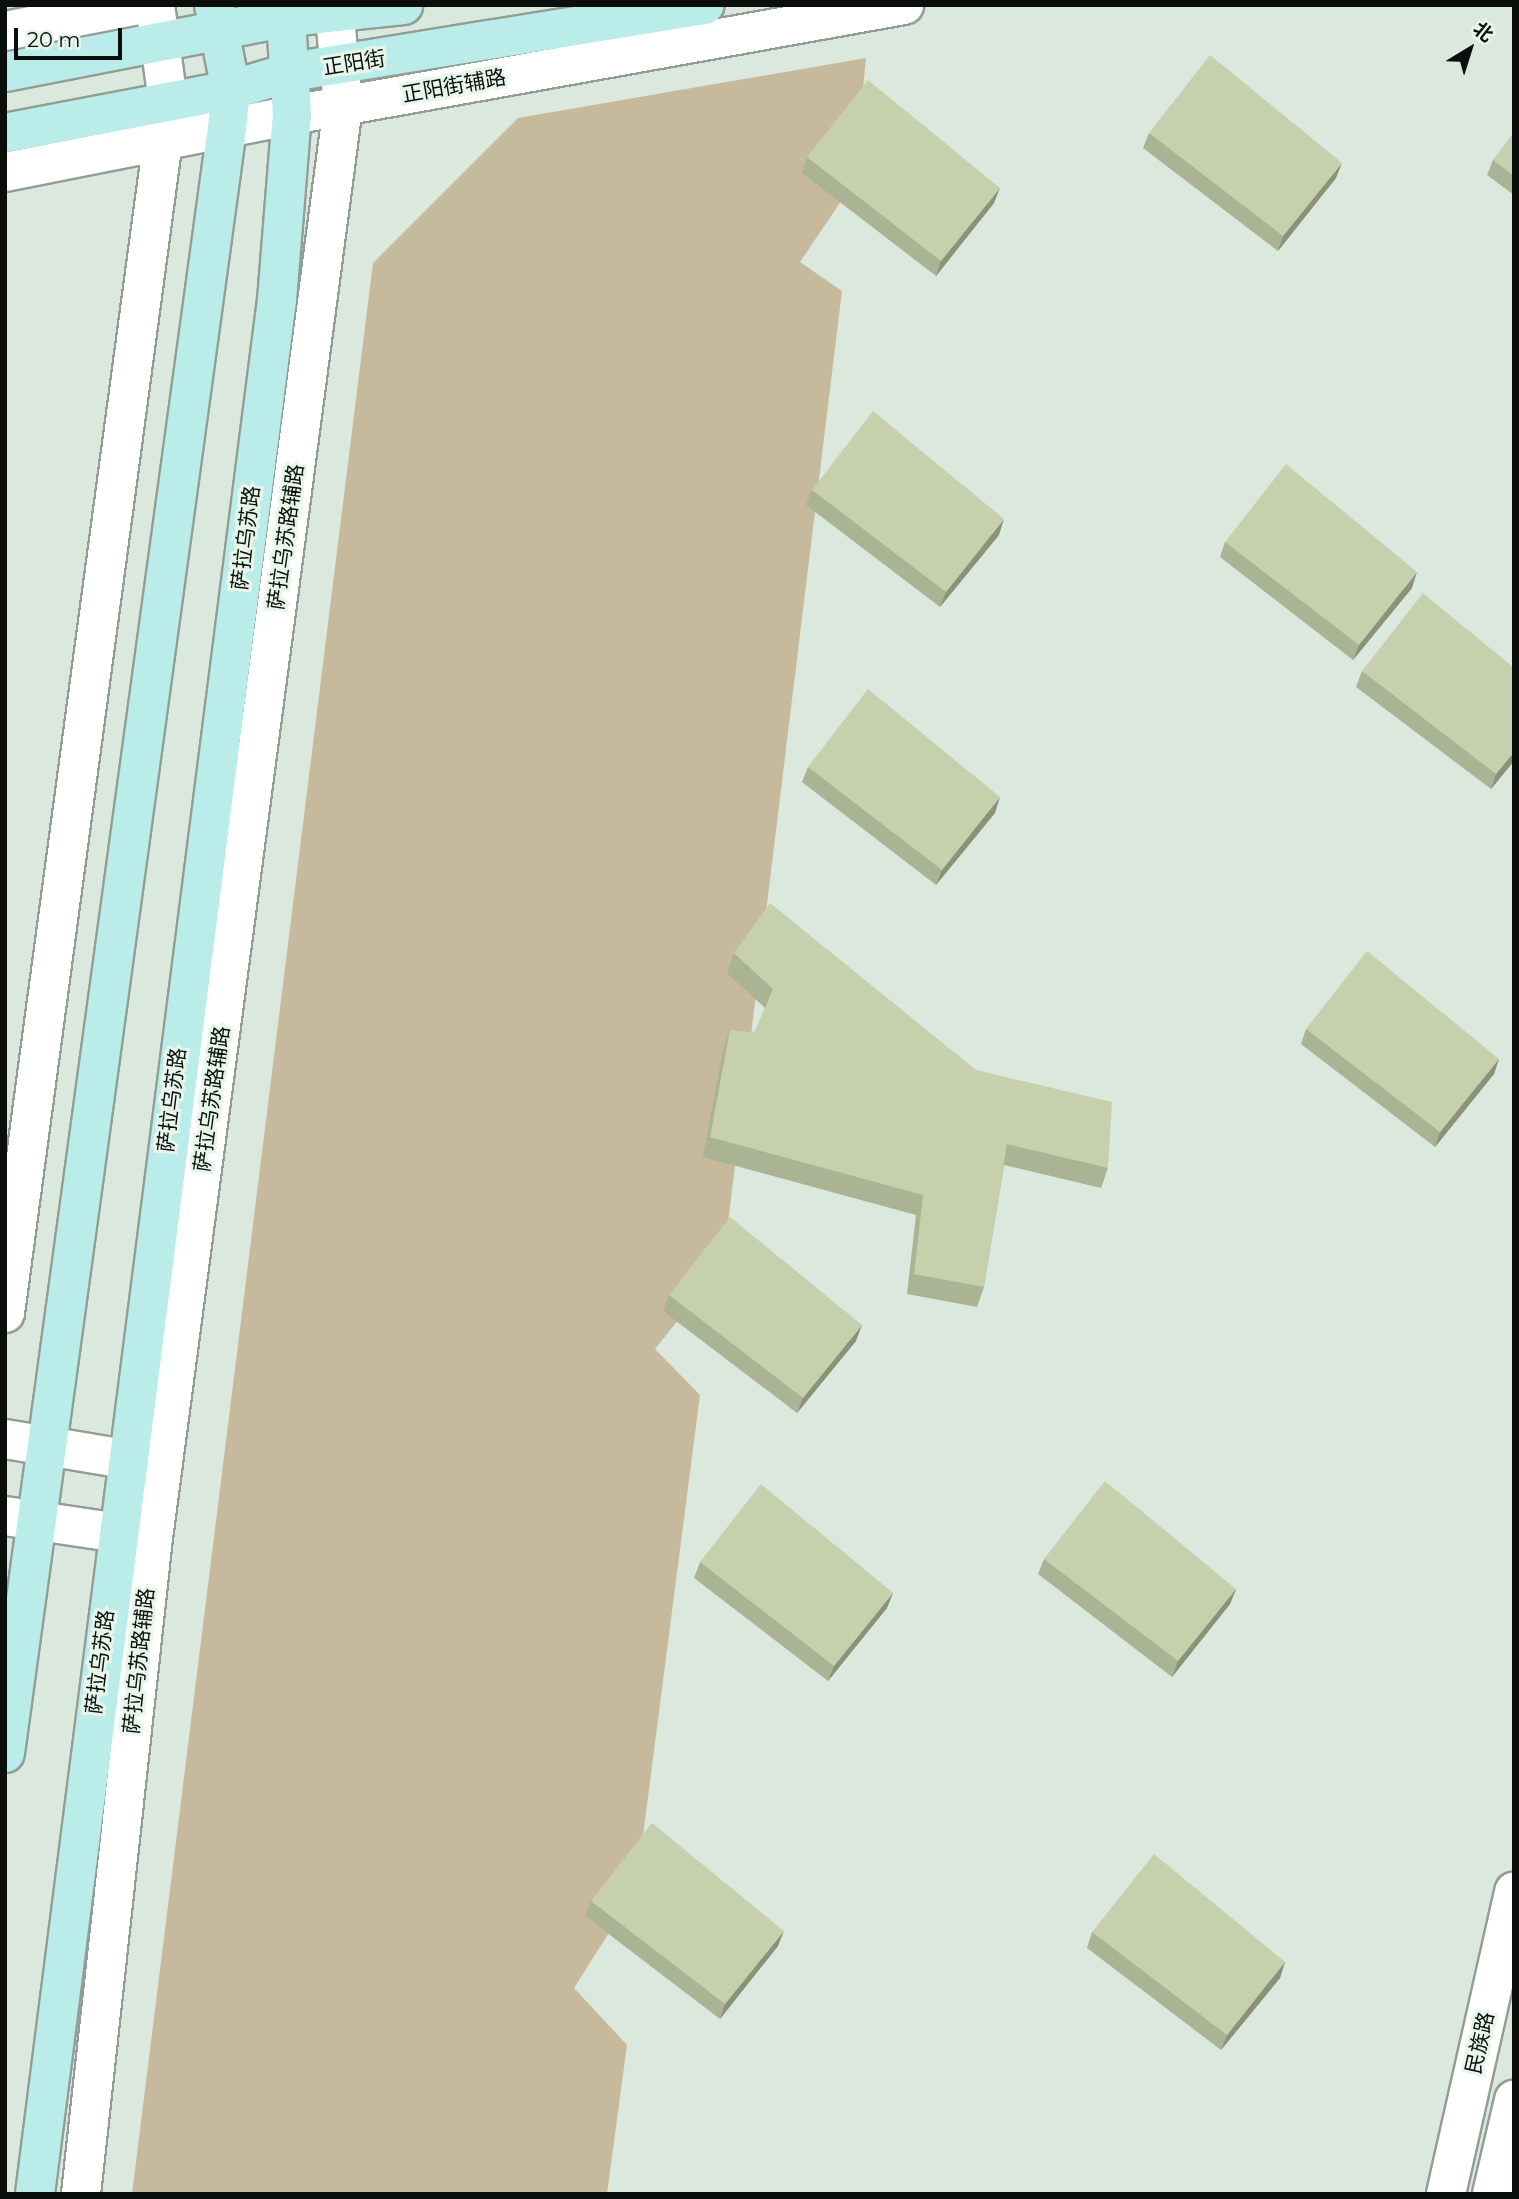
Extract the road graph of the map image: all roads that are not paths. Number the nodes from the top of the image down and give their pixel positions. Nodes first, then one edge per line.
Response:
1 (139, 5) edge
2 (156, 5) edge
3 (403, 5) edge
4 (705, 5) edge
5 (904, 5) edge
6 (335, 9) edge
7 (287, 11) edge
8 (216, 18) edge
9 (5, 31) edge
10 (162, 43) junction
11 (337, 68) junction
12 (5, 72) edge
13 (291, 72) junction
14 (231, 90) junction
15 (168, 102) junction
16 (343, 106) junction
17 (292, 115) junction
18 (227, 128) junction
19 (5, 133) edge
20 (163, 142) junction
21 (5, 173) edge
22 (5, 1313) edge
23 (5, 1439) edge
24 (44, 1442) junction
25 (125, 1461) junction
26 (163, 1466) junction
27 (20, 1518) edge
28 (134, 1536) junction
29 (5, 1753) edge
30 (1514, 1892) edge
31 (1514, 2100) edge
32 (35, 2194) edge
33 (81, 2194) edge
34 (1446, 2194) edge
35 (1492, 2194) edge

1 - 9 street
2 - 10 street
3 - 6 main road
4 - 11 main road, 正阳街
5 - 16 street, 正阳街辅路
6 - 7 main road
6 - 11 street, 萨拉乌苏路辅路
7 - 8 main road
7 - 13 main road, 萨拉乌苏路
8 - 10 main road
8 - 14 main road
10 - 12 main road
10 - 15 street
11 - 13 main road, 正阳街
11 - 16 street, 萨拉乌苏路辅路
13 - 14 main road, 正阳街
13 - 17 main road, 萨拉乌苏路
14 - 15 main road, 正阳街
14 - 18 main road
15 - 19 main road, 正阳街
15 - 20 street
16 - 17 street, 正阳街辅路
16 - 26 street, 萨拉乌苏路辅路
17 - 18 street, 正阳街辅路
17 - 25 main road, 萨拉乌苏路
18 - 20 street, 正阳街辅路
18 - 24 main road
20 - 21 street, 正阳街辅路
20 - 22 street
23 - 24 street
24 - 25 street
24 - 27 main road
25 - 26 street
25 - 28 main road, 萨拉乌苏路
26 - 28 street, 萨拉乌苏路辅路
27 - 28 street
27 - 29 main road
28 - 32 main road, 萨拉乌苏路
28 - 33 street, 萨拉乌苏路辅路
30 - 34 street, 民族路
31 - 35 street

